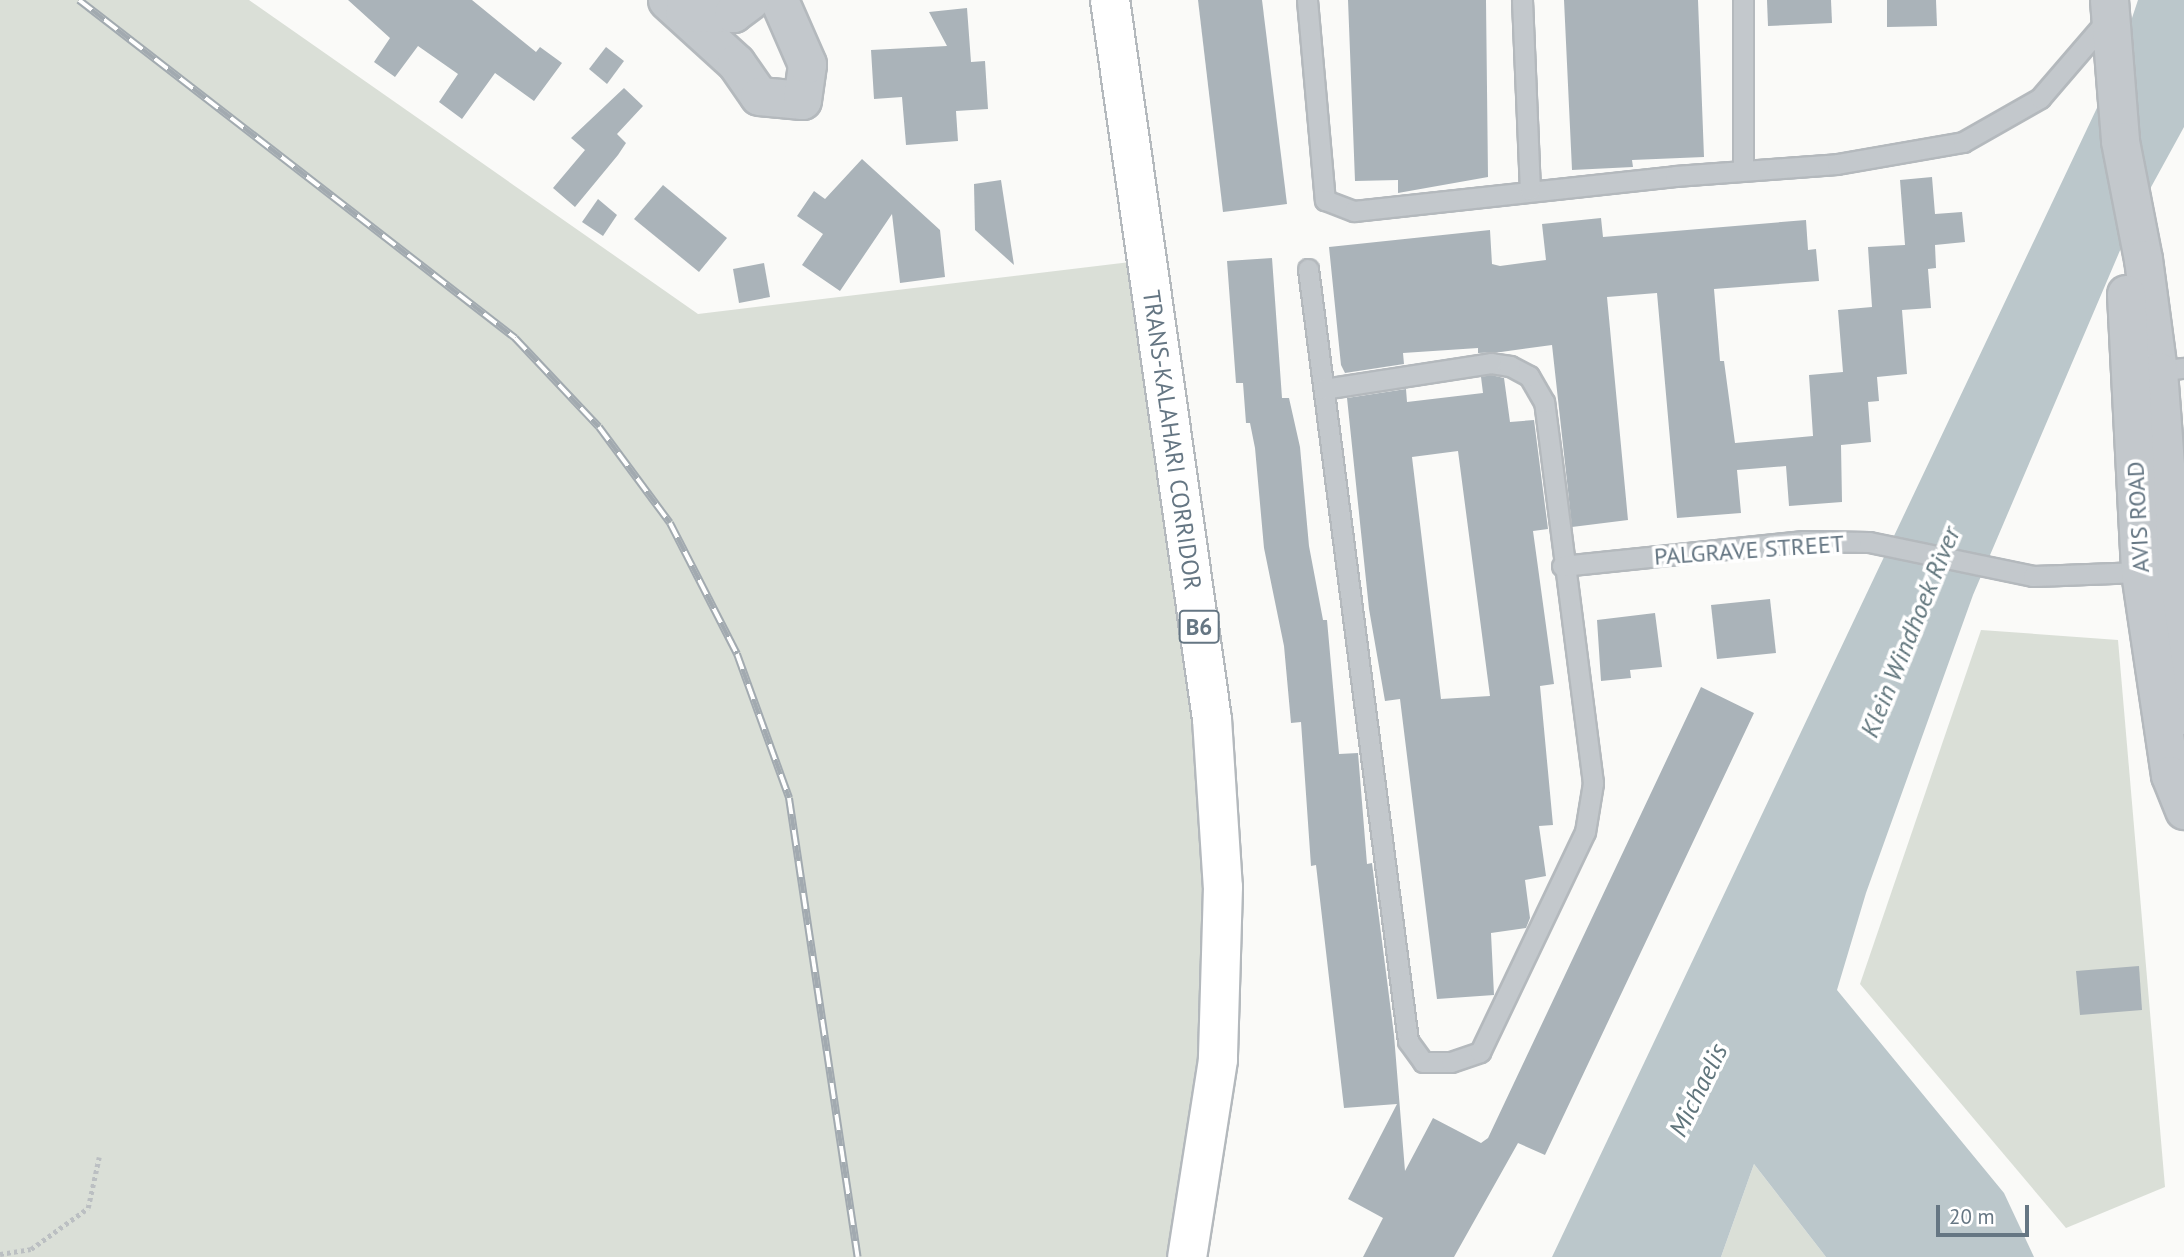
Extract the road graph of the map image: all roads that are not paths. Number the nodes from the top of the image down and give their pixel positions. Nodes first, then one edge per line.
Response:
1 (750, 0) edge
2 (779, 0) edge
3 (1110, 0) edge
4 (1307, 0) edge
5 (1522, 0) edge
6 (1743, 0) edge
7 (675, 6) edge
8 (2110, 8) edge
9 (1743, 169) junction
10 (1531, 190) junction
11 (2133, 220) junction
12 (1308, 269) dead end
13 (2171, 369) edge
14 (1324, 389) junction
15 (1562, 566) junction
16 (2166, 569) edge
17 (2184, 715) edge
18 (2184, 810) edge
19 (1187, 1257) edge

1 - 7 street
2 - 7 street
3 - 19 highway, TRANS-KALAHARI CORRIDOR / B6
4 - 10 lane
5 - 10 lane
6 - 9 lane
8 - 9 lane
8 - 11 street, AVIS ROAD
9 - 10 lane
11 - 13 street, AVIS ROAD
11 - 16 street, AVIS ROAD
12 - 14 lane
13 - 16 street, AVIS ROAD
14 - 15 lane
14 - 15 lane
15 - 16 lane, PALGRAVE STREET
16 - 17 street, AVIS ROAD
16 - 18 street, AVIS ROAD

